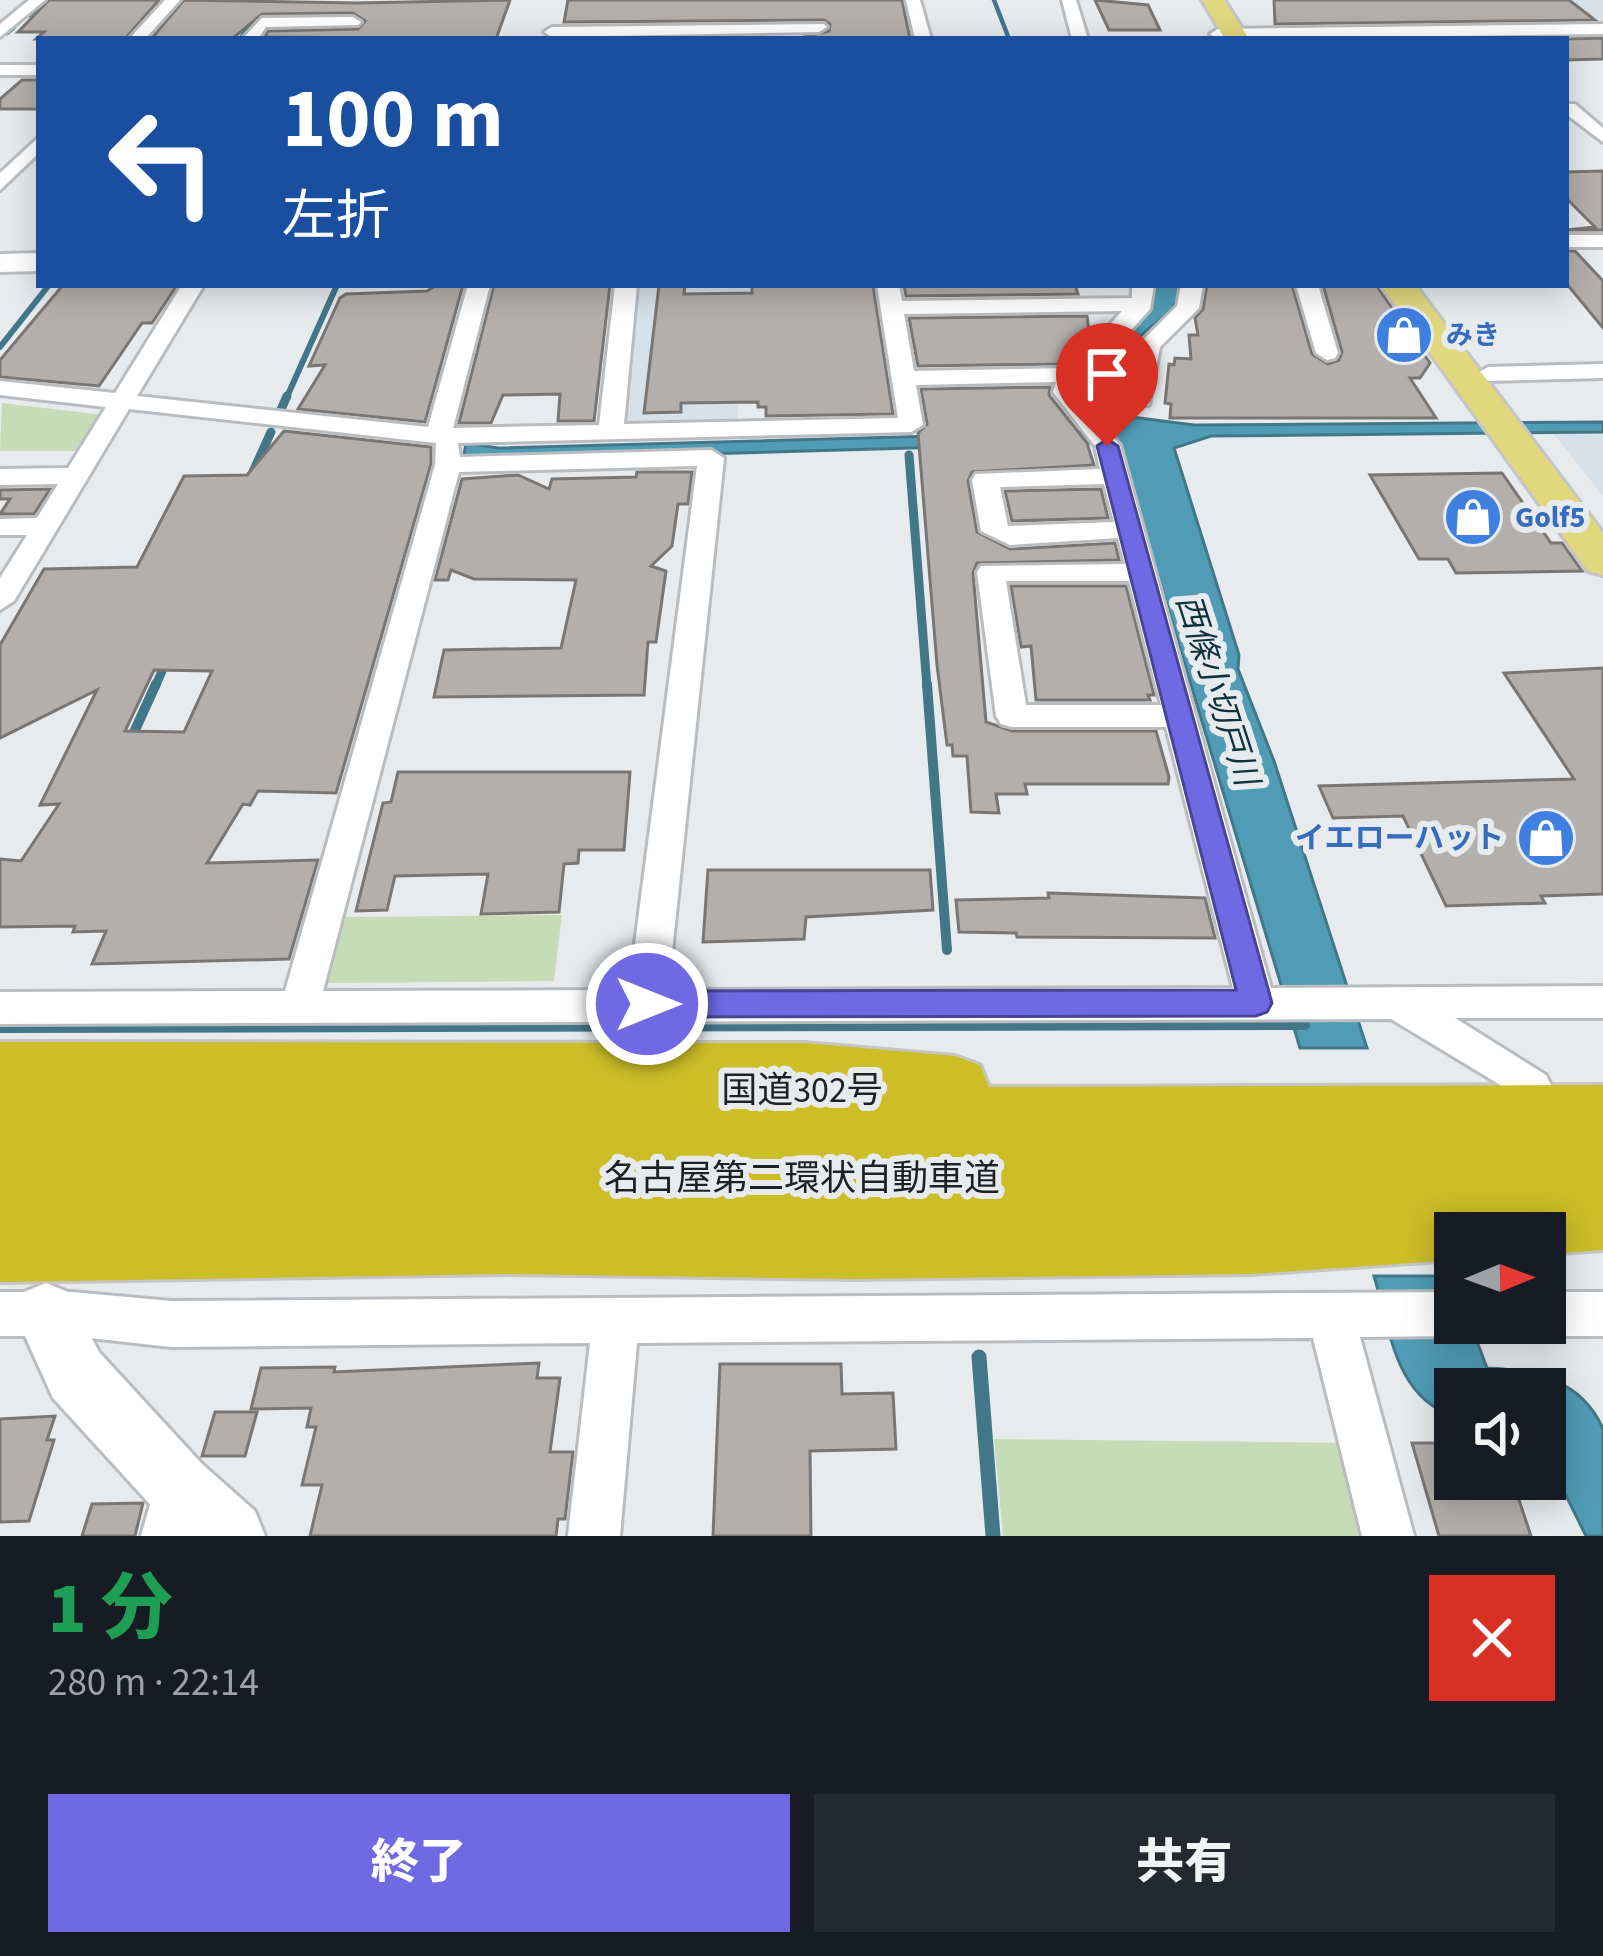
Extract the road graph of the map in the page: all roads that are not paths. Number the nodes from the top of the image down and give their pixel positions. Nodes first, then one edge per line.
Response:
1 (13, 0) edge
2 (38, 0) edge
3 (173, 0) edge
4 (914, 0) edge
5 (1070, 0) edge
6 (1198, 0) edge
7 (1213, 0) edge
8 (0, 10) edge
9 (559, 13) dead end
10 (823, 28) edge
11 (1603, 28) edge
12 (0, 32) edge
13 (139, 36) edge
14 (252, 36) edge
15 (345, 36) edge
16 (551, 36) edge
17 (922, 36) edge
18 (1079, 36) edge
19 (1227, 36) edge
20 (1228, 36) edge
21 (1270, 36) edge
22 (0, 70) edge
23 (36, 70) edge
24 (1569, 108) edge
25 (1603, 137) edge
26 (36, 145) edge
27 (0, 184) edge
28 (1569, 241) edge
29 (1603, 241) edge
30 (36, 262) edge
31 (0, 263) edge
32 (191, 288) edge
33 (478, 288) edge
34 (626, 288) edge
35 (1191, 288) edge
36 (1307, 288) edge
37 (1400, 288) edge
38 (1421, 288) edge
39 (1143, 295) edge
40 (890, 297) edge
41 (1327, 353) dead end
42 (1603, 371) edge
43 (1487, 374) junction
44 (1079, 375) junction
45 (903, 378) junction
46 (0, 388) edge
47 (0, 398) edge
48 (1140, 400) dead end
49 (119, 406) junction
50 (1516, 428) junction
51 (611, 432) junction
52 (445, 449) junction
53 (1105, 449) junction
54 (76, 476) junction
55 (0, 477) edge
56 (1603, 525) edge
57 (0, 526) edge
58 (46, 526) junction
59 (1130, 529) junction
60 (1603, 562) edge
61 (1142, 573) junction
62 (0, 601) edge
63 (1180, 716) junction
64 (1377, 1002) junction
65 (1603, 1002) edge
66 (1266, 1003) junction
67 (647, 1004) junction
68 (300, 1005) junction
69 (0, 1008) edge
70 (0, 1072) edge
71 (1603, 1086) edge
72 (1532, 1087) junction
73 (1003, 1090) junction
74 (0, 1094) edge
75 (1603, 1116) edge
76 (0, 1124) edge
77 (1603, 1173) edge
78 (0, 1181) edge
79 (1603, 1210) edge
80 (0, 1213) edge
81 (0, 1246) edge
82 (23, 1314) edge
83 (1434, 1314) edge
84 (1566, 1314) edge
85 (1603, 1314) edge
86 (1354, 1315) junction
87 (615, 1324) junction
88 (173, 1512) edge
89 (230, 1536) edge
90 (594, 1536) edge
91 (1388, 1536) edge

1 - 8 street
2 - 12 street
3 - 13 street
4 - 17 street
5 - 18 street
6 - 19 main road
7 - 20 main road
9 - 16 street
10 - 16 street
11 - 21 street
14 - 15 street
22 - 23 street
24 - 25 street
26 - 27 street
28 - 29 street
30 - 31 street
32 - 49 street
33 - 52 street
34 - 51 street
35 - 48 street
36 - 41 street
37 - 50 main road
38 - 43 main road
39 - 40 street
39 - 44 street
40 - 45 street
42 - 43 street
43 - 50 main road
44 - 45 street
44 - 53 street
45 - 51 street
46 - 49 street
47 - 49 street
49 - 52 street
49 - 54 street
50 - 56 main road
50 - 60 main road
51 - 52 street
52 - 67 street
52 - 68 street
53 - 59 street
53 - 59 street
54 - 55 street
54 - 58 street
57 - 58 street
58 - 62 street
59 - 61 street
61 - 63 street
61 - 63 street
63 - 66 street
64 - 65 street
64 - 66 street
64 - 72 street
66 - 67 street
67 - 68 street
68 - 69 street
70 - 73 highway
71 - 72 highway, 国道302号
72 - 73 highway, 国道302号
73 - 74 highway, 国道302号
75 - 76 highway, 名古屋第二環状自動車道
77 - 78 highway, 名古屋第二環状自動車道
79 - 80 highway
79 - 81 highway
82 - 87 street
82 - 88 street
83 - 86 street
84 - 85 street
86 - 87 street
86 - 91 street
87 - 90 street
88 - 89 street

